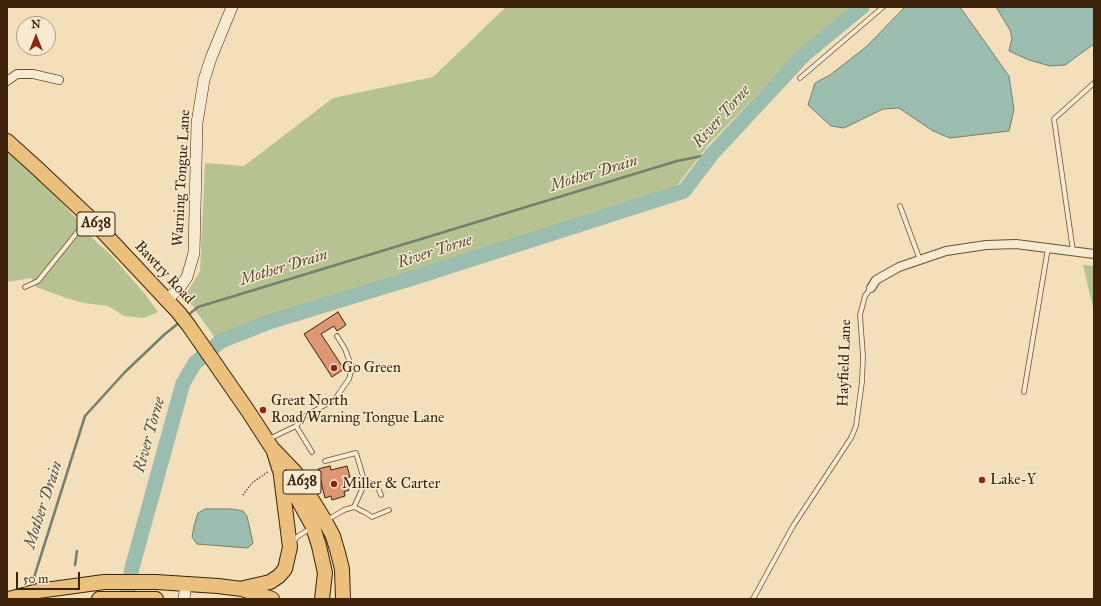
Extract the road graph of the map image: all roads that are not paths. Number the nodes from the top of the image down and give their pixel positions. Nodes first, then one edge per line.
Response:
1 (232, 7) edge
2 (883, 7) edge
3 (800, 78) dead end
4 (59, 80) dead end
5 (7, 82) edge
6 (1094, 83) edge
7 (7, 141) edge
8 (900, 206) dead end
9 (89, 217) junction
10 (1048, 248) junction
11 (1073, 251) junction
12 (1094, 254) edge
13 (920, 260) junction
14 (25, 287) dead end
15 (871, 288) joint
16 (166, 300) junction
17 (337, 336) dead end
18 (1024, 392) dead end
19 (296, 426) junction
20 (270, 444) junction
21 (312, 452) dead end
22 (325, 461) dead end
23 (279, 469) junction
24 (365, 483) junction
25 (381, 495) dead end
26 (354, 507) junction
27 (389, 510) dead end
28 (319, 524) junction
29 (290, 547) junction
30 (186, 584) junction
31 (242, 589) junction
32 (13, 598) edge
33 (103, 599) edge
34 (153, 599) edge
35 (184, 599) edge
36 (272, 599) edge
37 (322, 599) edge
38 (343, 599) edge
39 (753, 599) edge

1 - 16 street, Warning Tongue Lane
2 - 3 lane
4 - 5 street
6 - 11 lane
7 - 9 highway, Bawtry Road / A638
8 - 13 lane
9 - 14 lane
9 - 16 highway, Bawtry Road / A638
10 - 11 street, Hayfield Lane
10 - 13 street, Hayfield Lane
10 - 18 lane
11 - 12 street, Hayfield Lane
13 - 15 street, Hayfield Lane
15 - 39 lane, Hayfield Lane
16 - 20 highway, Bawtry Road / A638
17 - 19 lane
19 - 20 lane
19 - 21 lane
20 - 23 highway, Bawtry Road / A638
20 - 28 highway, Bawtry Road / A638
22 - 24 lane
23 - 28 highway, Bawtry Road / A638
23 - 29 highway
24 - 25 lane
24 - 26 lane
26 - 27 lane
26 - 28 lane
28 - 29 lane
28 - 37 highway, Bawtry Road / A638
28 - 38 highway, Bawtry Road / A638
29 - 31 highway
30 - 31 highway
30 - 32 highway
30 - 35 street
31 - 36 highway
33 - 34 highway

